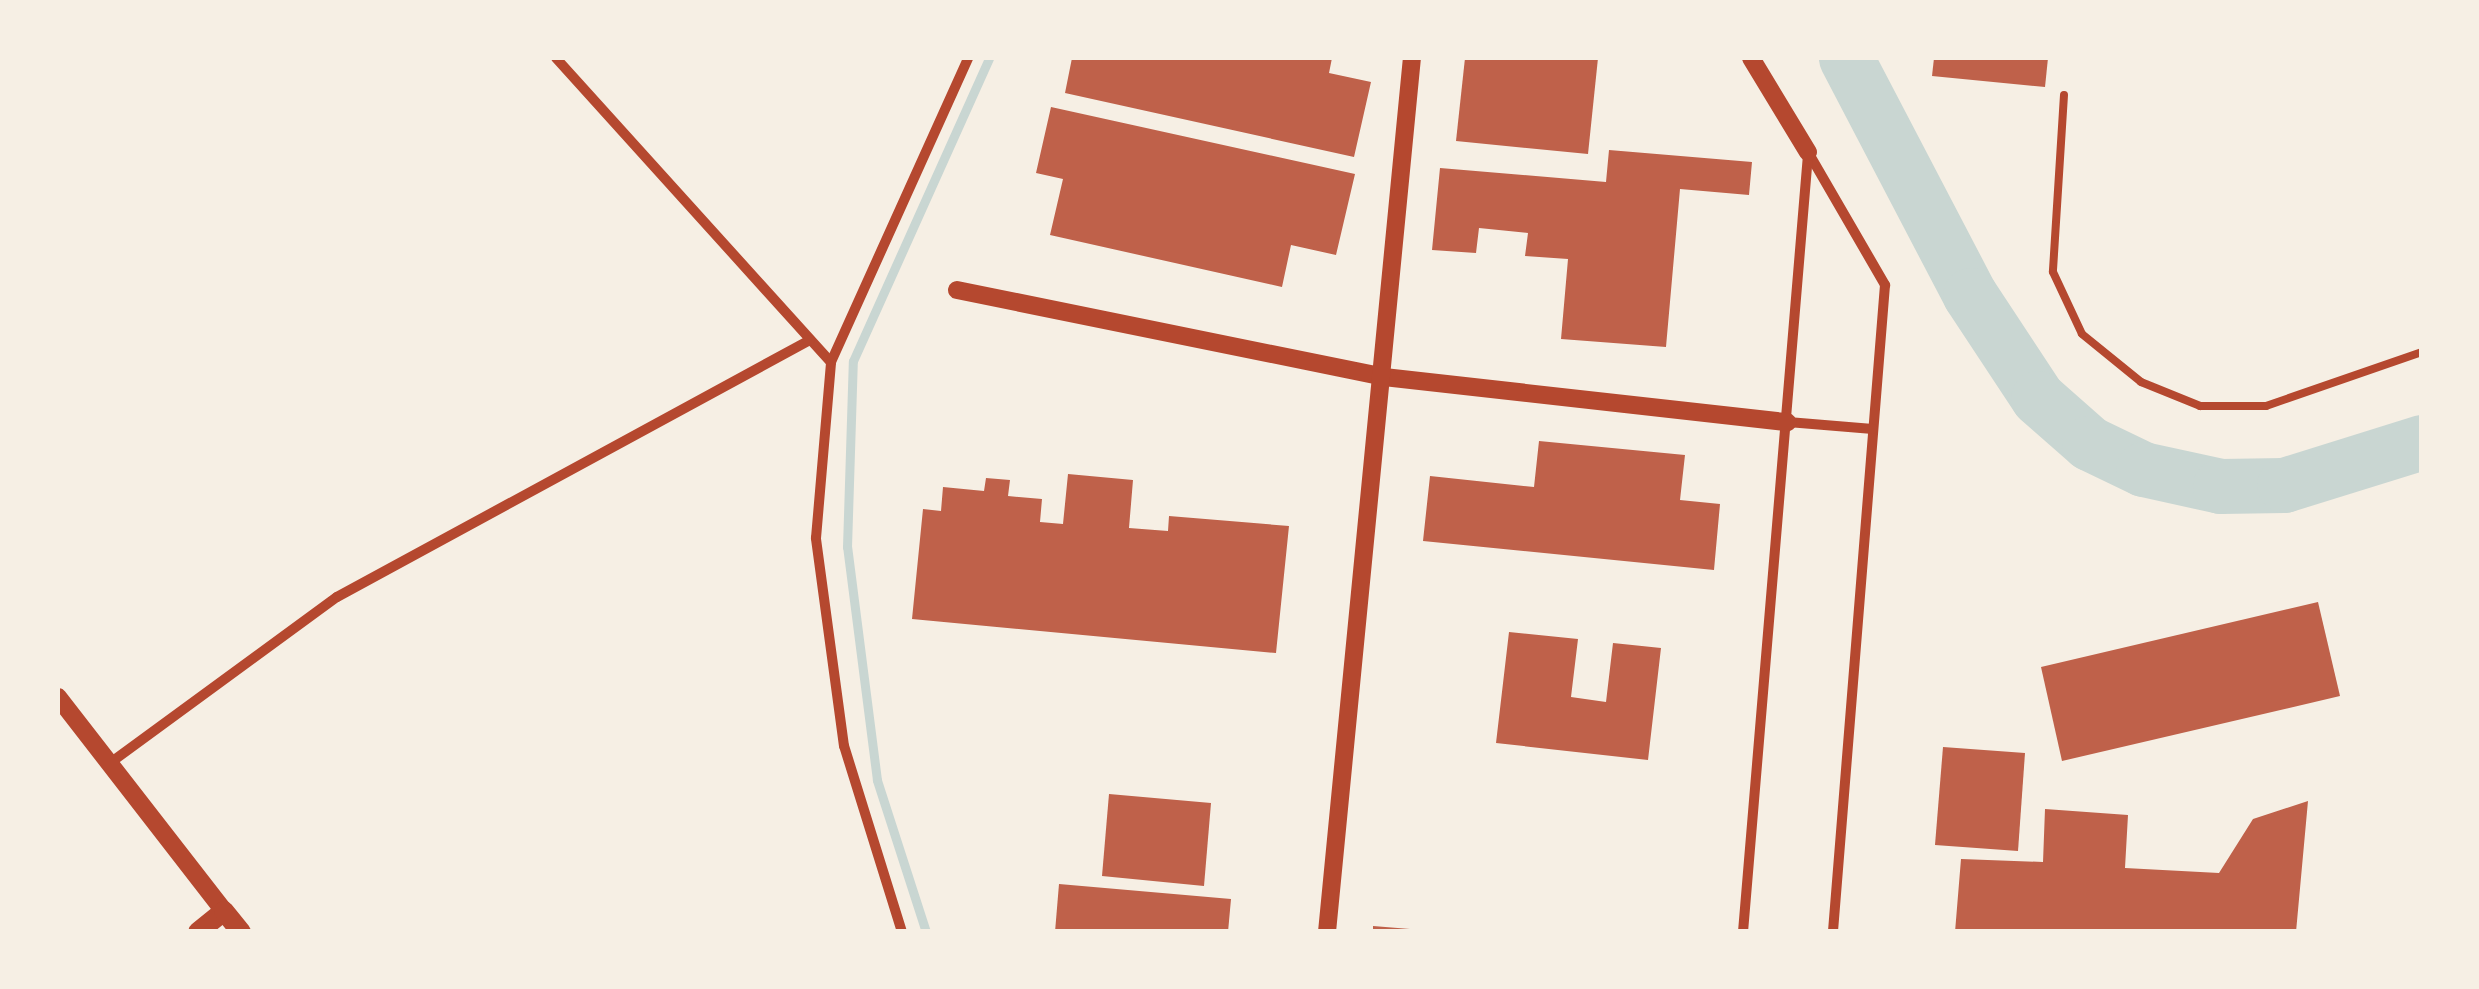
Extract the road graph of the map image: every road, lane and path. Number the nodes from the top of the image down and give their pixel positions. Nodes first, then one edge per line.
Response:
1 (556, 58) edge
2 (968, 58) edge
3 (1412, 58) edge
4 (1752, 58) edge
5 (2064, 95) dead end
6 (1808, 152) junction
7 (957, 290) dead end
8 (810, 340) junction
9 (2422, 352) edge
10 (831, 362) junction
11 (1384, 378) junction
12 (1788, 422) junction
13 (1873, 429) junction
14 (58, 697) edge
15 (110, 763) junction
16 (224, 911) junction
17 (198, 932) edge
18 (241, 932) edge
19 (902, 932) edge
20 (1328, 932) edge
21 (1743, 932) edge
22 (1834, 932) edge

1 - 8 street
2 - 10 street
3 - 11 street
4 - 6 street
5 - 9 lane
6 - 12 street
6 - 13 street
7 - 11 street
8 - 10 street
8 - 15 street
10 - 19 street
11 - 12 street
11 - 20 street
12 - 13 street
12 - 21 street
13 - 22 street
14 - 15 street
15 - 16 street
16 - 17 main road
16 - 18 main road

